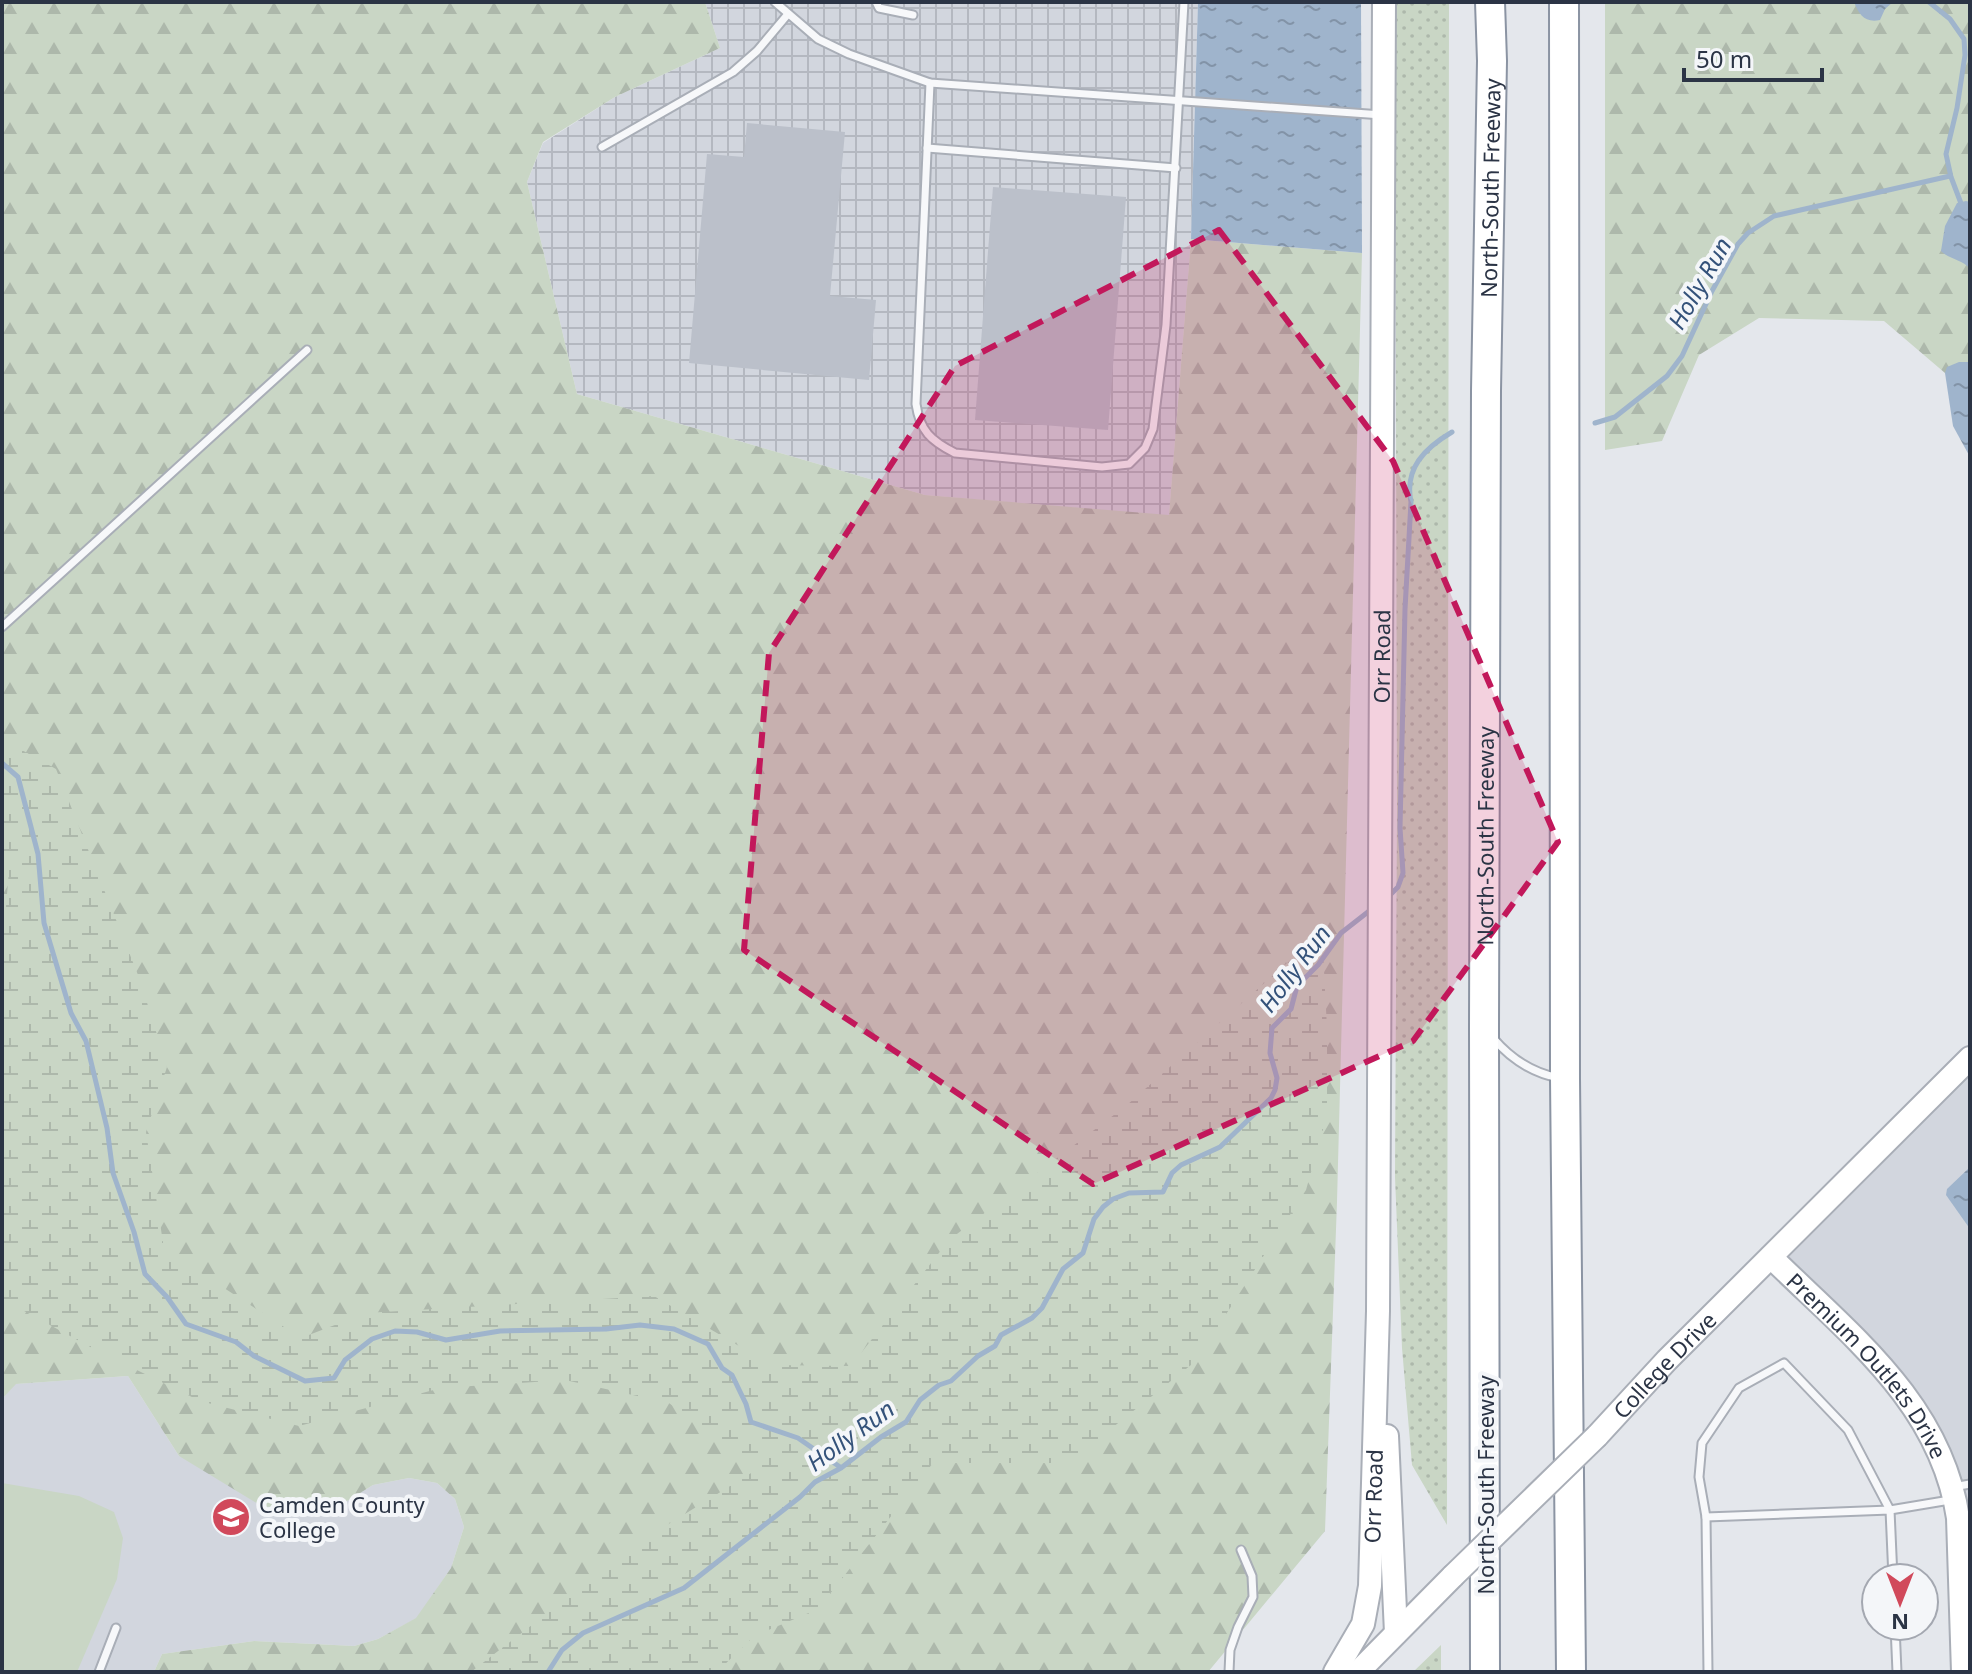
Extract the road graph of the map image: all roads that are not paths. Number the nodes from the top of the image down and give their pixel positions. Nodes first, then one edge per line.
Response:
1 (775, 2) edge
2 (876, 2) edge
3 (1184, 2) edge
4 (1384, 2) edge
5 (1492, 2) edge
6 (1564, 2) edge
7 (788, 14) junction
8 (913, 15) dead end
9 (930, 83) junction
10 (1180, 102) junction
11 (1384, 115) junction
12 (602, 147) dead end
13 (927, 148) junction
14 (1176, 168) junction
15 (307, 350) dead end
16 (2, 627) edge
17 (1484, 1027) junction
18 (1970, 1058) edge
19 (1565, 1079) junction
20 (1771, 1257) junction
21 (1378, 1311) junction
22 (1961, 1498) edge
23 (1890, 1510) junction
24 (1706, 1517) junction
25 (1241, 1550) dead end
26 (1892, 1562) edge
27 (1965, 1598) edge
28 (116, 1628) dead end
29 (1396, 1633) junction
30 (1896, 1642) edge
31 (99, 1672) edge
32 (1229, 1672) edge
33 (1335, 1672) edge
34 (1358, 1672) edge
35 (1485, 1672) edge
36 (1571, 1672) edge
37 (1708, 1672) edge
38 (1897, 1672) edge
39 (1963, 1672) edge

1 - 7 lane
2 - 8 lane
3 - 10 lane
4 - 11 street, Orr Road
5 - 17 highway, North-South Freeway
6 - 19 highway
7 - 9 lane
7 - 12 lane
9 - 10 lane
9 - 13 lane
10 - 11 lane
10 - 14 lane
11 - 21 street, Orr Road
13 - 14 lane
13 - 14 lane
15 - 16 lane
17 - 19 lane
17 - 35 highway, North-South Freeway
18 - 20 street, College Drive
19 - 36 highway
20 - 22 street, Premium Outlets Drive
20 - 29 street, College Drive, bridge
21 - 29 street, Orr Road
21 - 33 street, Orr Road
22 - 23 lane
22 - 27 street, Premium Outlets Drive
23 - 24 lane
23 - 24 lane
23 - 26 lane
24 - 37 lane
25 - 32 lane
27 - 39 street, Premium Outlets Drive
28 - 31 lane
29 - 34 street, College Drive
30 - 38 lane

